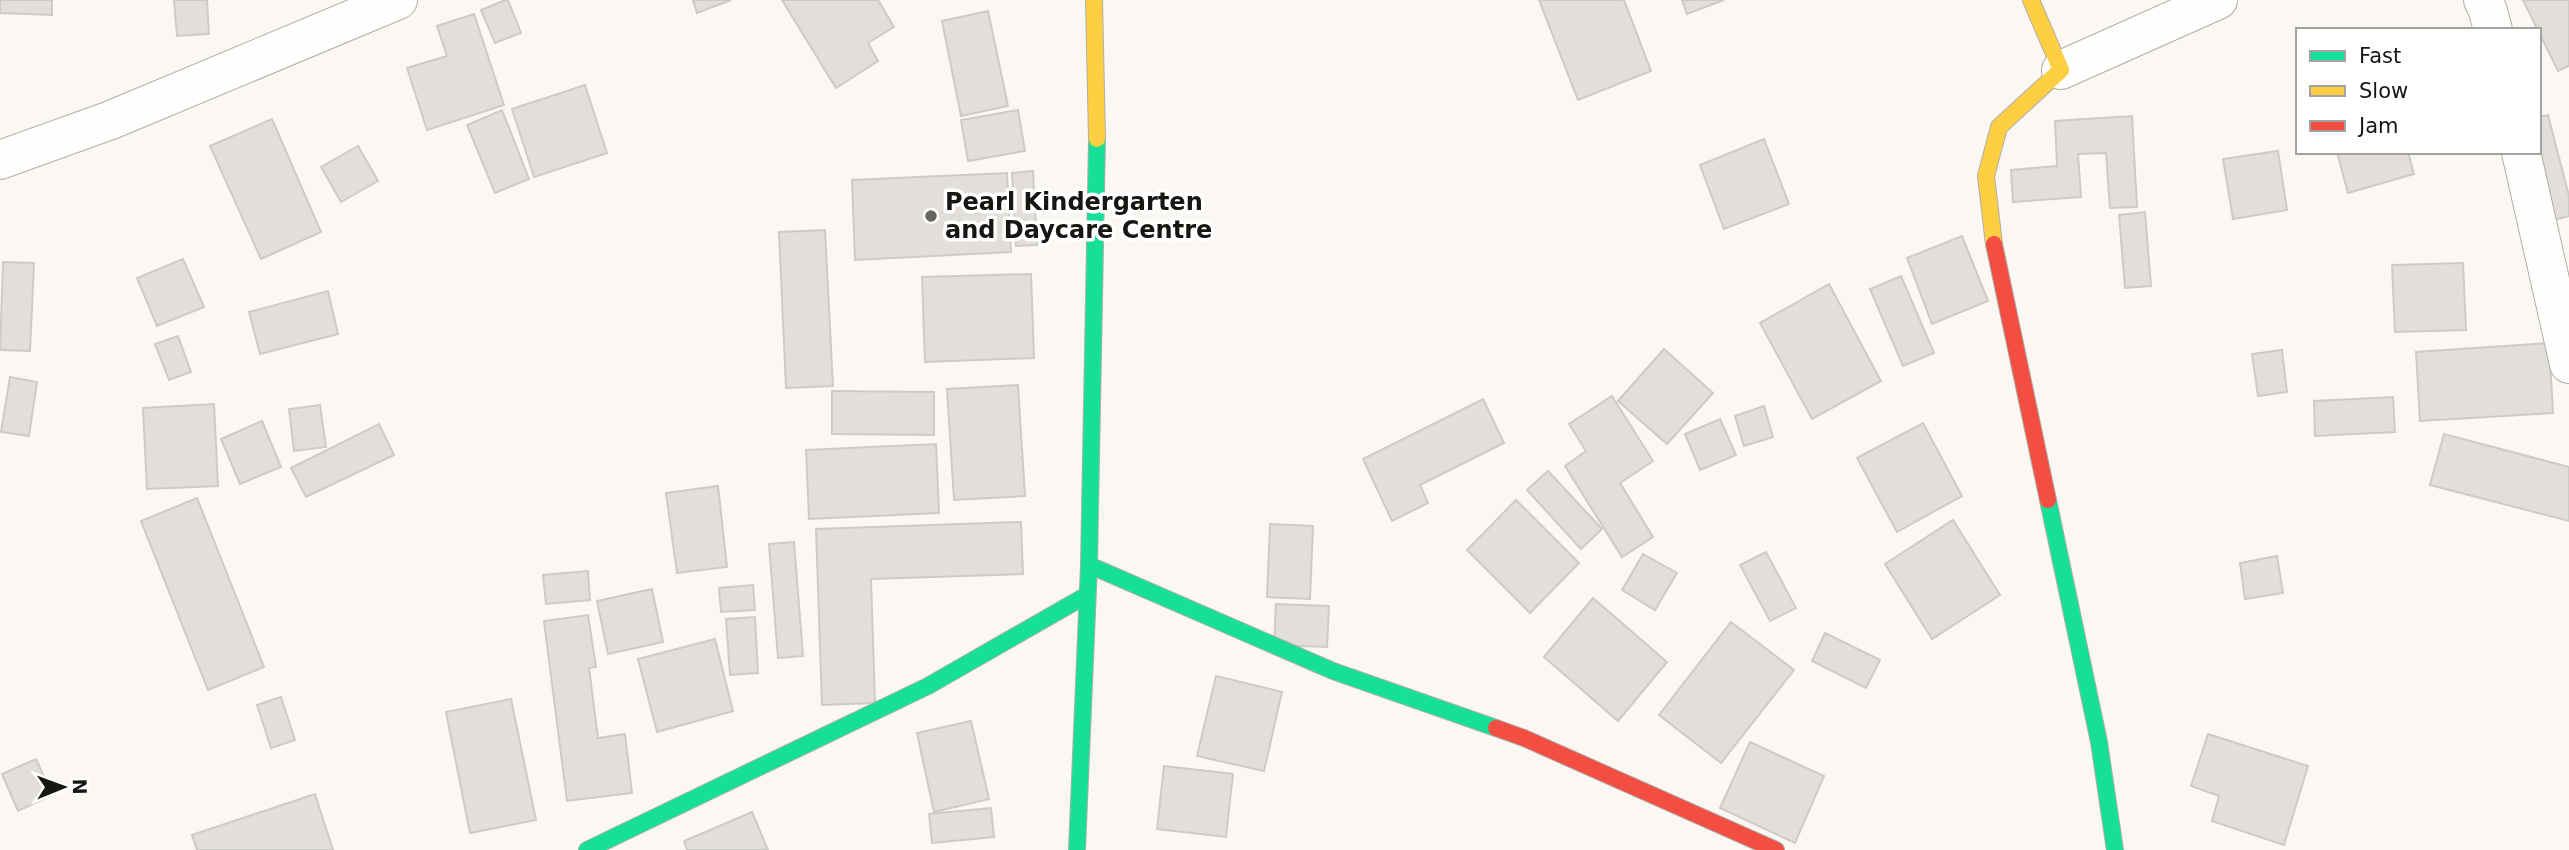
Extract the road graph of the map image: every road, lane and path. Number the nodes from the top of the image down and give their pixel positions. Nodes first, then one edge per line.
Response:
1 (398, 0) edge
2 (1094, 0) edge
3 (2031, 0) edge
4 (2218, 0) edge
5 (2483, 0) edge
6 (2492, 28) edge
7 (2060, 70) junction
8 (2521, 154) edge
9 (0, 160) edge
10 (2569, 364) edge
11 (1089, 565) junction
12 (1087, 595) junction
13 (587, 850) edge
14 (1077, 850) edge
15 (1776, 850) edge
16 (2115, 850) edge

1 - 9 street
2 - 11 street
3 - 7 street
4 - 7 street
5 - 6 street
7 - 16 street
8 - 10 street
11 - 12 street
11 - 15 street
12 - 13 street
12 - 14 street

